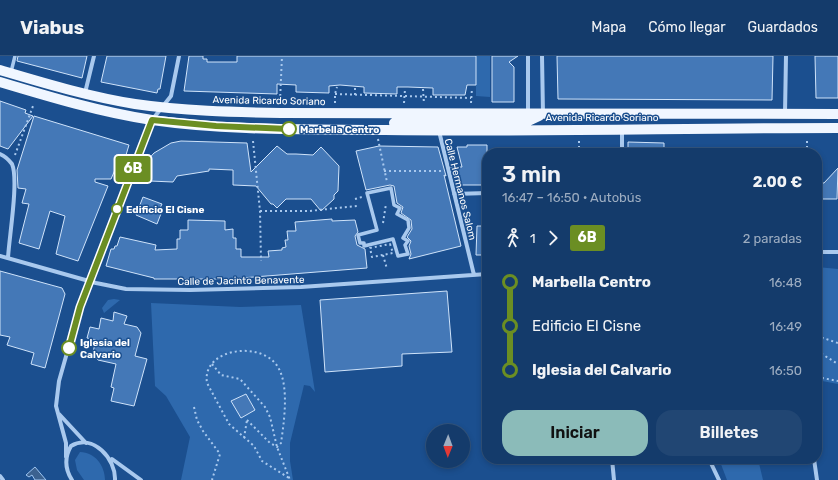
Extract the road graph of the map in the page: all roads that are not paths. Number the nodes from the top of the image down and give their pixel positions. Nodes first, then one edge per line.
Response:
1 (15, 56) edge
2 (94, 56) edge
3 (179, 56) edge
4 (528, 56) edge
5 (542, 56) edge
6 (786, 56) edge
7 (0, 70) edge
8 (11, 73) junction
9 (0, 82) edge
10 (85, 93) junction
11 (134, 104) junction
12 (164, 107) junction
13 (785, 113) junction
14 (838, 114) edge
15 (535, 115) junction
16 (152, 120) junction
17 (838, 128) edge
18 (622, 129) junction
19 (367, 130) junction
20 (438, 130) junction
21 (554, 130) junction
22 (622, 148) edge
23 (0, 154) edge
24 (482, 193) edge
25 (454, 194) junction
26 (377, 230) joint
27 (822, 252) edge
28 (838, 252) edge
29 (0, 256) edge
30 (8, 258) junction
31 (482, 274) edge
32 (474, 275) junction
33 (90, 281) junction
34 (58, 412) junction
35 (86, 443) junction
36 (66, 457) junction
37 (109, 457) junction
38 (612, 464) edge
39 (711, 464) edge
40 (815, 464) edge
41 (0, 476) edge
42 (3, 480) edge
43 (72, 480) edge
44 (115, 480) edge
45 (141, 480) edge
46 (614, 480) edge
47 (719, 480) edge
48 (817, 480) edge

1 - 8 street
2 - 10 street
3 - 12 street
4 - 15 street
5 - 15 street
6 - 13 street
7 - 8 main road, Avenida Ricardo Soriano
8 - 10 main road, Avenida Ricardo Soriano
9 - 16 main road, Avenida Ricardo Soriano
10 - 11 main road, Avenida Ricardo Soriano
11 - 12 main road, Avenida Ricardo Soriano
11 - 16 main road
12 - 15 main road, Avenida Ricardo Soriano
12 - 16 street
13 - 14 main road, Avenida Ricardo Soriano
13 - 15 main road, Avenida Ricardo Soriano
15 - 19 main road, Avenida Ricardo Soriano
15 - 21 main road
16 - 19 main road, Avenida Ricardo Soriano
16 - 33 street
17 - 18 main road, Avenida Ricardo Soriano
18 - 21 main road, Avenida Ricardo Soriano
18 - 22 street
19 - 20 main road, Avenida Ricardo Soriano
20 - 21 main road, Avenida Ricardo Soriano
20 - 25 street, Calle Hermanos Salom
23 - 30 street
24 - 25 street
25 - 32 street, Calle Hermanos Salom
26 - 26 street
27 - 28 street
29 - 30 street, Calle de Jacinto Benavente
30 - 33 street, Calle de Jacinto Benavente
31 - 32 street, Calle de Jacinto Benavente
32 - 33 street, Calle de Jacinto Benavente
33 - 34 street
34 - 35 street
34 - 36 street
35 - 36 street
35 - 37 street
36 - 43 street
37 - 44 street
37 - 45 street
38 - 46 street
39 - 47 street
40 - 48 street
41 - 42 street

